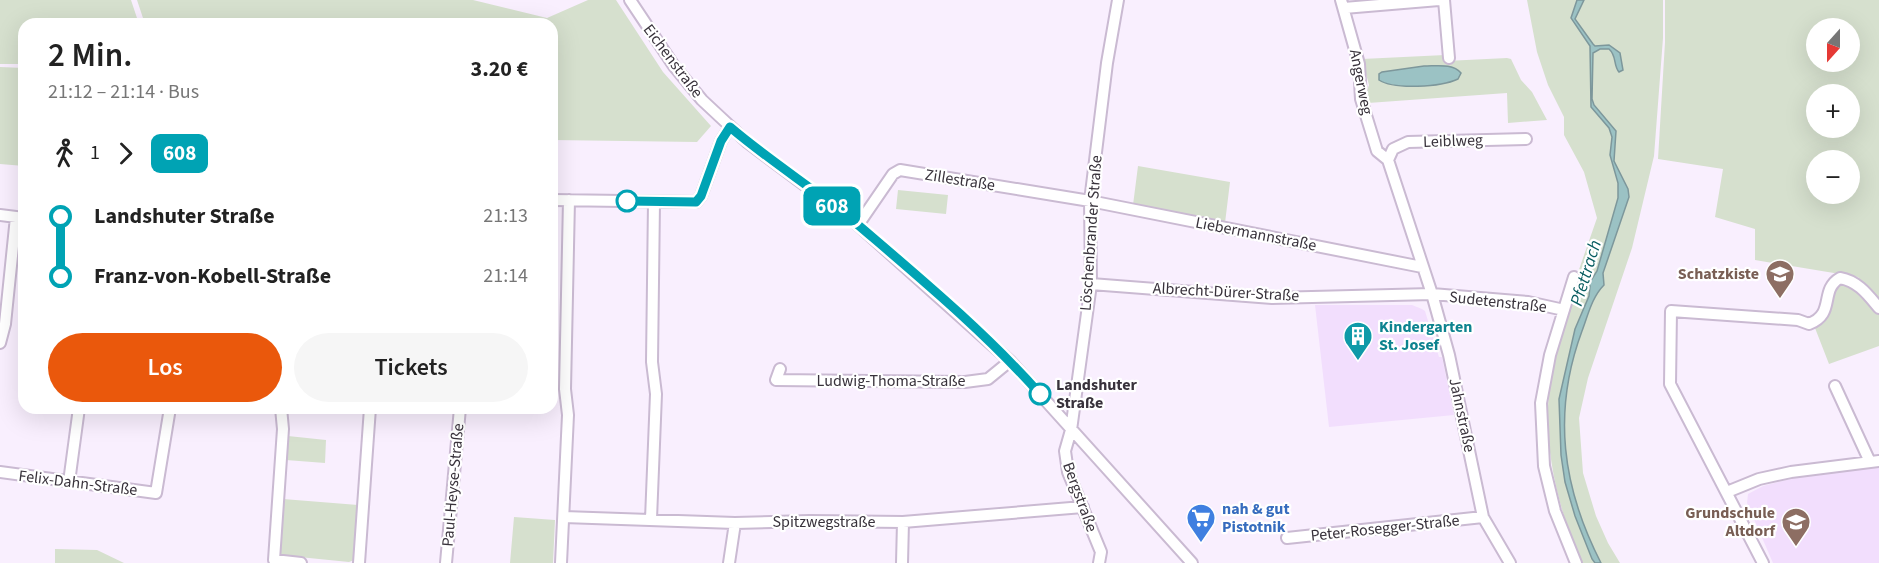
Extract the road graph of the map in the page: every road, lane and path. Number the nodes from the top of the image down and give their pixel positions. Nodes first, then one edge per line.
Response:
1 (630, 0) edge
2 (1118, 0) edge
3 (1439, 0) edge
4 (1444, 0) edge
5 (1342, 4) edge
6 (1449, 58) dead end
7 (730, 127) junction
8 (1526, 139) dead end
9 (1388, 160) junction
10 (558, 200) edge
11 (568, 200) junction
12 (1090, 201) junction
13 (654, 202) junction
14 (0, 215) edge
15 (18, 218) edge
16 (858, 225) junction
17 (18, 232) edge
18 (1422, 267) junction
19 (1574, 277) dead end
20 (1091, 284) junction
21 (1432, 294) junction
22 (1879, 308) edge
23 (1564, 310) junction
24 (0, 343) edge
25 (1010, 361) junction
26 (780, 369) dead end
27 (1835, 386) dead end
28 (78, 414) edge
29 (169, 414) edge
30 (282, 414) edge
31 (370, 414) edge
32 (459, 414) edge
33 (1071, 430) junction
34 (1874, 461) edge
35 (0, 472) edge
36 (69, 482) junction
37 (1727, 492) junction
38 (1083, 507) junction
39 (564, 517) junction
40 (1483, 517) junction
41 (651, 519) junction
42 (735, 522) junction
43 (903, 522) junction
44 (1287, 538) dead end
45 (301, 563) edge
46 (359, 563) edge
47 (446, 563) edge
48 (561, 563) edge
49 (729, 563) edge
50 (902, 563) edge
51 (1099, 563) edge
52 (1192, 563) edge
53 (1510, 563) edge
54 (1576, 563) edge
55 (1763, 563) edge

1 - 7 street, Eichenstraße
2 - 12 street, Löschenbrander Straße
3 - 5 street
4 - 6 street
5 - 9 street, Angerweg
7 - 13 street
7 - 16 street, Eichenstraße
8 - 9 street, Leiblweg
9 - 18 street, Jahnstraße
10 - 11 street
11 - 13 street
11 - 39 street
12 - 16 street, Zillestraße
12 - 18 street, Liebermannstraße
12 - 20 street, Löschenbrander Straße
13 - 41 street
14 - 15 street
16 - 25 street
17 - 24 street
18 - 21 street, Jahnstraße
19 - 23 street, Sudetenstraße
20 - 21 street, Albrecht-Dürer-Straße
20 - 33 street, Löschenbrander Straße
21 - 23 street, Sudetenstraße
21 - 40 street, Jahnstraße
22 - 37 street
23 - 54 street, Sudetenstraße
25 - 26 street, Ludwig-Thoma-Straße
25 - 33 street
27 - 34 street
28 - 36 street
29 - 36 street, Felix-Dahn-Straße
30 - 45 street
31 - 46 street
32 - 47 street, Paul-Heyse-Straße
33 - 38 street, Bergstraße
33 - 52 street
34 - 37 street
35 - 36 street, Felix-Dahn-Straße
37 - 55 street
38 - 43 street, Spitzwegstraße
38 - 51 street, Bergstraße
39 - 41 street, Spitzwegstraße
39 - 48 street
40 - 44 street, Peter-Rosegger-Straße
40 - 53 street, Jahnstraße
41 - 42 street, Spitzwegstraße
42 - 43 street, Spitzwegstraße
42 - 49 street
43 - 50 street

